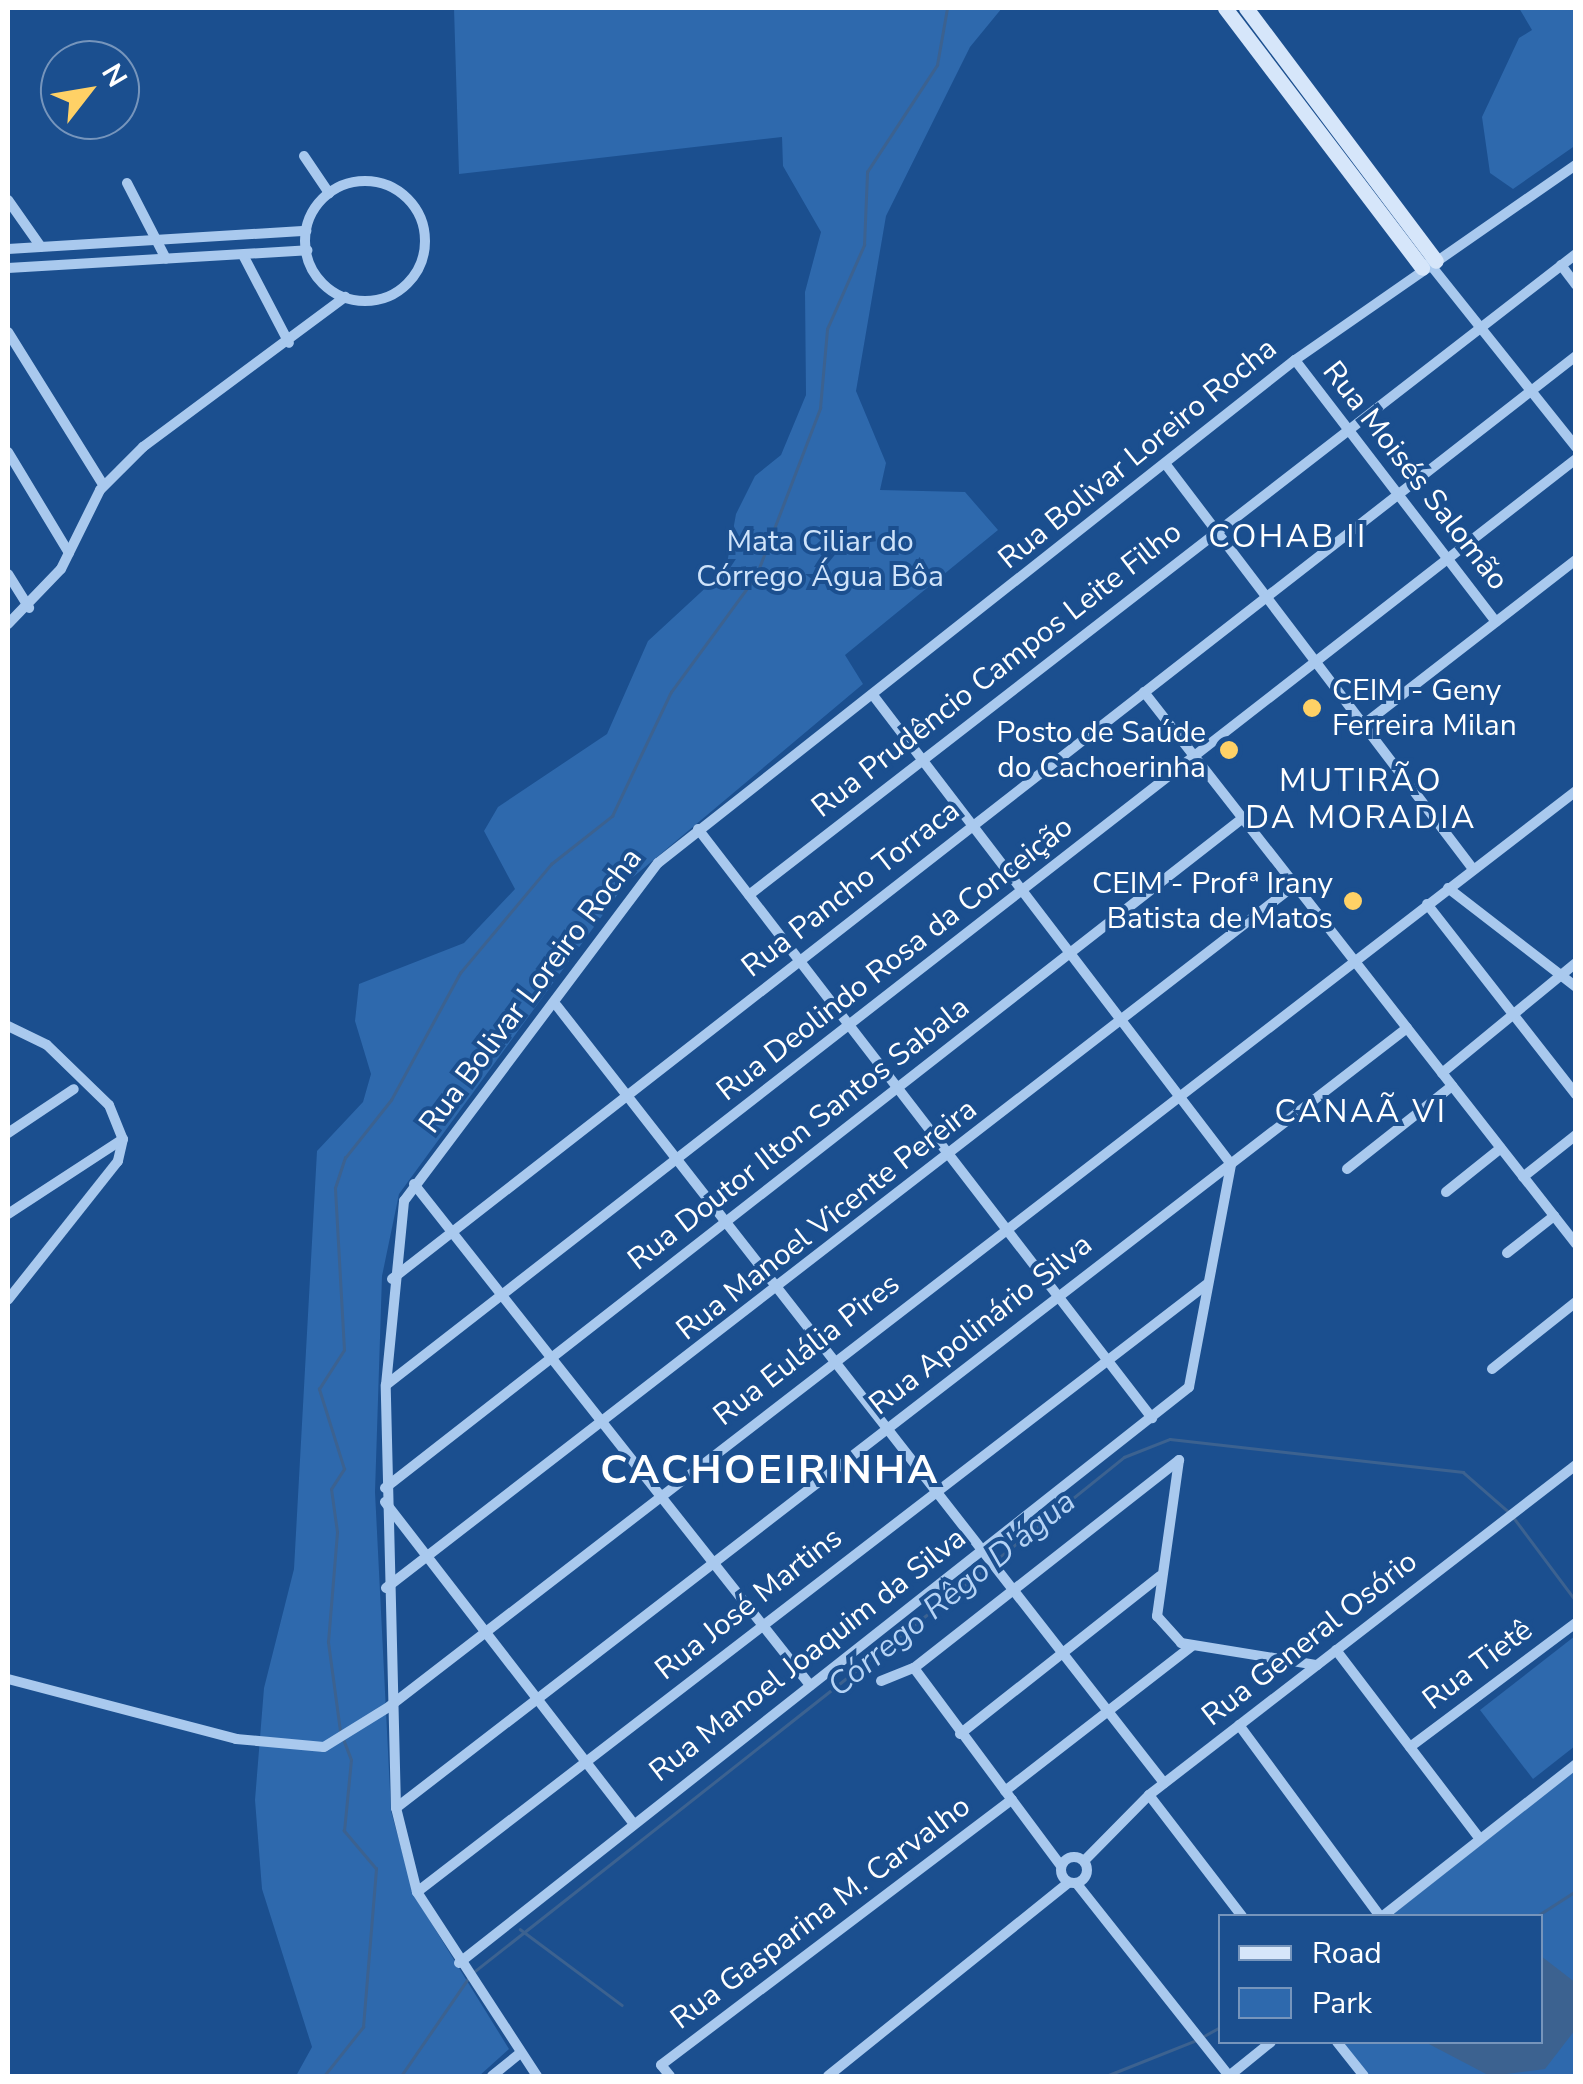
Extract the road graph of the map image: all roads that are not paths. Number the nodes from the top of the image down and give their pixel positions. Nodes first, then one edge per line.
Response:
1 (1225, 8) edge
2 (1246, 8) edge
3 (304, 156) dead end
4 (1576, 165) edge
5 (128, 182) dead end
6 (330, 193) junction
7 (8, 200) edge
8 (306, 231) junction
9 (164, 240) junction
10 (41, 247) junction
11 (8, 250) edge
12 (306, 250) junction
13 (1576, 254) edge
14 (243, 255) junction
15 (166, 259) junction
16 (1429, 264) junction
17 (1561, 264) junction
18 (8, 268) edge
19 (1576, 285) edge
20 (345, 298) junction
21 (1480, 327) junction
22 (8, 332) edge
23 (288, 343) junction
24 (1576, 356) edge
25 (1295, 360) junction
26 (1531, 391) junction
27 (1348, 430) junction
28 (1576, 447) edge
29 (8, 452) edge
30 (1576, 459) edge
31 (1166, 466) junction
32 (104, 486) junction
33 (1398, 494) junction
34 (1216, 532) junction
35 (69, 553) junction
36 (1448, 559) junction
37 (1576, 560) edge
38 (8, 574) edge
39 (1266, 597) junction
40 (28, 608) junction
41 (1496, 622) junction
42 (8, 624) edge
43 (1316, 662) junction
44 (1144, 692) junction
45 (872, 694) junction
46 (1363, 725) junction
47 (1195, 757) junction
48 (923, 760) junction
49 (1574, 796) edge
50 (1243, 818) junction
51 (973, 826) junction
52 (698, 829) junction
53 (1473, 869) junction
54 (1295, 885) junction
55 (1448, 888) junction
56 (1023, 891) junction
57 (749, 895) junction
58 (1427, 904) junction
59 (1070, 953) junction
60 (1353, 959) junction
61 (800, 961) junction
62 (1576, 963) edge
63 (1560, 976) junction
64 (1576, 987) edge
65 (557, 1006) junction
66 (1514, 1016) junction
67 (1122, 1021) junction
68 (8, 1026) edge
69 (850, 1026) junction
70 (1406, 1028) junction
71 (1442, 1073) junction
72 (1452, 1086) junction
73 (898, 1088) junction
74 (74, 1089) dead end
75 (1178, 1094) junction
76 (627, 1096) junction
77 (1576, 1096) edge
78 (8, 1133) edge
79 (1576, 1134) edge
80 (124, 1139) junction
81 (1501, 1148) junction
82 (950, 1156) junction
83 (677, 1160) junction
84 (1231, 1164) junction
85 (1347, 1170) dead end
86 (1523, 1177) junction
87 (414, 1184) junction
88 (1446, 1192) dead end
89 (8, 1214) edge
90 (1554, 1216) junction
91 (726, 1223) junction
92 (448, 1228) junction
93 (1005, 1228) junction
94 (1576, 1244) edge
95 (1507, 1253) dead end
96 (391, 1280) junction
97 (1207, 1284) junction
98 (778, 1290) junction
99 (504, 1292) junction
100 (1058, 1297) junction
101 (8, 1300) edge
102 (1576, 1302) edge
103 (556, 1356) junction
104 (833, 1360) junction
105 (1107, 1360) junction
106 (1492, 1369) dead end
107 (386, 1385) junction
108 (1152, 1418) junction
109 (607, 1423) junction
110 (887, 1429) junction
111 (1576, 1465) edge
112 (385, 1488) junction
113 (936, 1492) junction
114 (662, 1494) junction
115 (384, 1502) junction
116 (984, 1553) junction
117 (433, 1560) junction
118 (715, 1562) junction
119 (1160, 1576) junction
120 (386, 1588) junction
121 (1014, 1591) junction
122 (1576, 1622) edge
123 (763, 1625) junction
124 (487, 1630) junction
125 (1192, 1646) junction
126 (1336, 1650) junction
127 (1062, 1654) junction
128 (1316, 1665) junction
129 (914, 1668) junction
130 (8, 1679) edge
131 (881, 1681) dead end
132 (810, 1685) junction
133 (538, 1699) junction
134 (390, 1706) junction
135 (1108, 1711) junction
136 (1239, 1725) junction
137 (960, 1734) junction
138 (1410, 1748) junction
139 (586, 1761) junction
140 (1576, 1764) edge
141 (1164, 1784) junction
142 (1150, 1795) junction
143 (1008, 1796) junction
144 (396, 1808) junction
145 (634, 1824) junction
146 (1477, 1835) junction
147 (1084, 1861) junction
148 (1061, 1866) junction
149 (1072, 1883) junction
150 (417, 1892) junction
151 (1240, 1914) edge
152 (1381, 1914) edge
153 (1384, 1914) edge
154 (462, 1968) junction
155 (1269, 2044) edge
156 (1340, 2044) edge
157 (519, 2054) junction
158 (492, 2076) edge
159 (536, 2076) edge
160 (670, 2076) edge
161 (828, 2076) edge
162 (1229, 2076) edge
163 (1364, 2076) edge

1 - 16 street
2 - 16 street
3 - 6 street
4 - 16 street, Rua Bolivar Loreiro Rocha
5 - 9 street
6 - 8 street
6 - 20 street
7 - 10 street
8 - 9 street
8 - 12 street
9 - 10 street
9 - 15 street
10 - 11 street
12 - 14 street
12 - 20 street
13 - 17 street, Rua Prudêncio Campos Leite Filho
14 - 15 street
14 - 23 street
15 - 18 street
16 - 21 street
16 - 25 street, Rua Bolivar Loreiro Rocha
17 - 19 street
17 - 21 street, Rua Prudêncio Campos Leite Filho
20 - 23 street
21 - 26 street
21 - 27 street, Rua Prudêncio Campos Leite Filho
22 - 32 street
23 - 32 street
24 - 26 street, Rua Pancho Torraca
25 - 27 street, Rua Moisés Salomão
25 - 31 street, Rua Bolivar Loreiro Rocha
26 - 28 street
26 - 33 street, Rua Pancho Torraca
27 - 33 street, Rua Moisés Salomão
27 - 34 street, Rua Prudêncio Campos Leite Filho
29 - 35 street
30 - 36 street, Rua Deolindo Rosa da Conceição
31 - 34 street
31 - 45 street, Rua Bolivar Loreiro Rocha
32 - 35 street
33 - 36 street, Rua Moisés Salomão
33 - 39 street, Rua Pancho Torraca
34 - 39 street
34 - 48 street, Rua Prudêncio Campos Leite Filho
35 - 40 street
36 - 41 street, Rua Moisés Salomão
36 - 43 street, Rua Deolindo Rosa da Conceição
37 - 41 street
38 - 40 street
39 - 43 street
39 - 44 street, Rua Pancho Torraca
40 - 42 street
41 - 46 street
43 - 46 street
43 - 47 street, Rua Deolindo Rosa da Conceição
44 - 47 street
44 - 51 street, Rua Pancho Torraca
45 - 48 street
45 - 52 street, Rua Bolivar Loreiro Rocha
46 - 53 street
47 - 50 street
47 - 56 street, Rua Deolindo Rosa da Conceição
48 - 51 street
48 - 57 street, Rua Prudêncio Campos Leite Filho
49 - 53 street, Rua Eulália Pires
50 - 54 street
50 - 59 street, Rua Doutor Ilton Santos Sabala
51 - 56 street
51 - 61 street, Rua Pancho Torraca
52 - 57 street
52 - 65 street, Rua Bolivar Loreiro Rocha
53 - 55 street, Rua Eulália Pires
54 - 60 street
54 - 67 street, Rua Manoel Vicente Pereira
55 - 58 street, Rua Eulália Pires
55 - 63 street
56 - 59 street
56 - 69 street, Rua Deolindo Rosa da Conceição
57 - 61 street
58 - 60 street, Rua Eulália Pires
58 - 66 street
59 - 67 street
59 - 73 street, Rua Doutor Ilton Santos Sabala
60 - 70 street
60 - 75 street, Rua Eulália Pires
61 - 69 street
61 - 76 street, Rua Pancho Torraca
62 - 63 street
63 - 64 street
63 - 66 street
65 - 76 street
65 - 87 street, Rua Bolivar Loreiro Rocha
66 - 71 street
66 - 77 street
67 - 75 street
67 - 82 street, Rua Manoel Vicente Pereira
68 - 80 street
69 - 73 street
69 - 83 street, Rua Deolindo Rosa da Conceição
70 - 71 street
70 - 84 street, Rua Apolinário Silva
71 - 72 street
72 - 81 street
72 - 85 street
73 - 82 street
73 - 91 street, Rua Doutor Ilton Santos Sabala
74 - 78 street
75 - 84 street
75 - 93 street, Rua Eulália Pires
76 - 83 street
76 - 92 street, Rua Pancho Torraca
79 - 86 street
80 - 89 street
80 - 101 street
81 - 86 street
81 - 88 street
82 - 93 street
82 - 98 street, Rua Manoel Vicente Pereira
83 - 91 street
83 - 99 street, Rua Deolindo Rosa da Conceição
84 - 97 street
84 - 100 street, Rua Apolinário Silva
86 - 90 street
87 - 92 street
87 - 96 street, Rua Bolivar Loreiro Rocha
90 - 94 street
90 - 95 street
91 - 98 street
91 - 103 street, Rua Doutor Ilton Santos Sabala
92 - 96 street, Rua Pancho Torraca
92 - 99 street
93 - 100 street
93 - 104 street, Rua Eulália Pires
96 - 107 street, Rua Bolivar Loreiro Rocha
97 - 105 street, Rua José Martins
97 - 108 street, Rua Manoel Joaquim da Silva
98 - 104 street
98 - 109 street, Rua Manoel Vicente Pereira
99 - 103 street
99 - 107 street, Rua Deolindo Rosa da Conceição
100 - 105 street
100 - 110 street, Rua Apolinário Silva
102 - 106 street
103 - 109 street
103 - 112 street, Rua Doutor Ilton Santos Sabala
104 - 110 street
104 - 114 street, Rua Eulália Pires
105 - 108 street
105 - 113 street, Rua José Martins
107 - 112 street, Rua Bolivar Loreiro Rocha
108 - 116 street, Rua Manoel Joaquim da Silva
109 - 114 street
109 - 117 street, Rua Manoel Vicente Pereira
110 - 113 street
110 - 118 street, Rua Apolinário Silva
111 - 126 street, Rua General Osório
112 - 115 street, Rua Bolivar Loreiro Rocha
113 - 116 street
113 - 123 street, Rua José Martins
114 - 118 street
114 - 124 street, Rua Eulália Pires
115 - 117 street
115 - 120 street, Rua Bolivar Loreiro Rocha
116 - 121 street
116 - 132 street, Rua Manoel Joaquim da Silva
117 - 120 street, Rua Manoel Vicente Pereira
117 - 124 street
118 - 123 street
118 - 133 street, Rua Apolinário Silva
119 - 121 street
119 - 125 street
119 - 127 street
120 - 134 street, Rua Bolivar Loreiro Rocha
121 - 127 street
121 - 129 street
122 - 138 street, Rua Tietê
123 - 132 street
123 - 139 street, Rua José Martins
124 - 133 street
124 - 134 street, Rua Eulália Pires
125 - 128 street
125 - 135 street, Rua Gasparina M. Carvalho
126 - 128 street, Rua General Osório
126 - 138 street
127 - 135 street
127 - 137 street
128 - 136 street, Rua General Osório
129 - 131 street
129 - 137 street
130 - 134 street, Rua Eulália Pires
132 - 145 street, Rua Manoel Joaquim da Silva
133 - 139 street
133 - 144 street, Rua Apolinário Silva
134 - 144 street, Rua Bolivar Loreiro Rocha
135 - 141 street
135 - 143 street, Rua Gasparina M. Carvalho
136 - 141 street, Rua General Osório
136 - 152 street
137 - 143 street
138 - 146 street
139 - 145 street
139 - 150 street, Rua José Martins
140 - 146 street
141 - 142 street, Rua General Osório
142 - 147 street, Rua General Osório
142 - 151 street
143 - 148 street
143 - 160 street, Rua Gasparina M. Carvalho
144 - 150 street, Rua Bolivar Loreiro Rocha
145 - 154 street, Rua Manoel Joaquim da Silva
146 - 153 street
147 - 148 street
147 - 149 street
148 - 149 street
149 - 161 street
149 - 162 street
150 - 154 street, Rua Bolivar Loreiro Rocha
154 - 157 street, Rua Bolivar Loreiro Rocha
155 - 162 street
156 - 163 street
157 - 158 street
157 - 159 street, Rua Bolivar Loreiro Rocha

